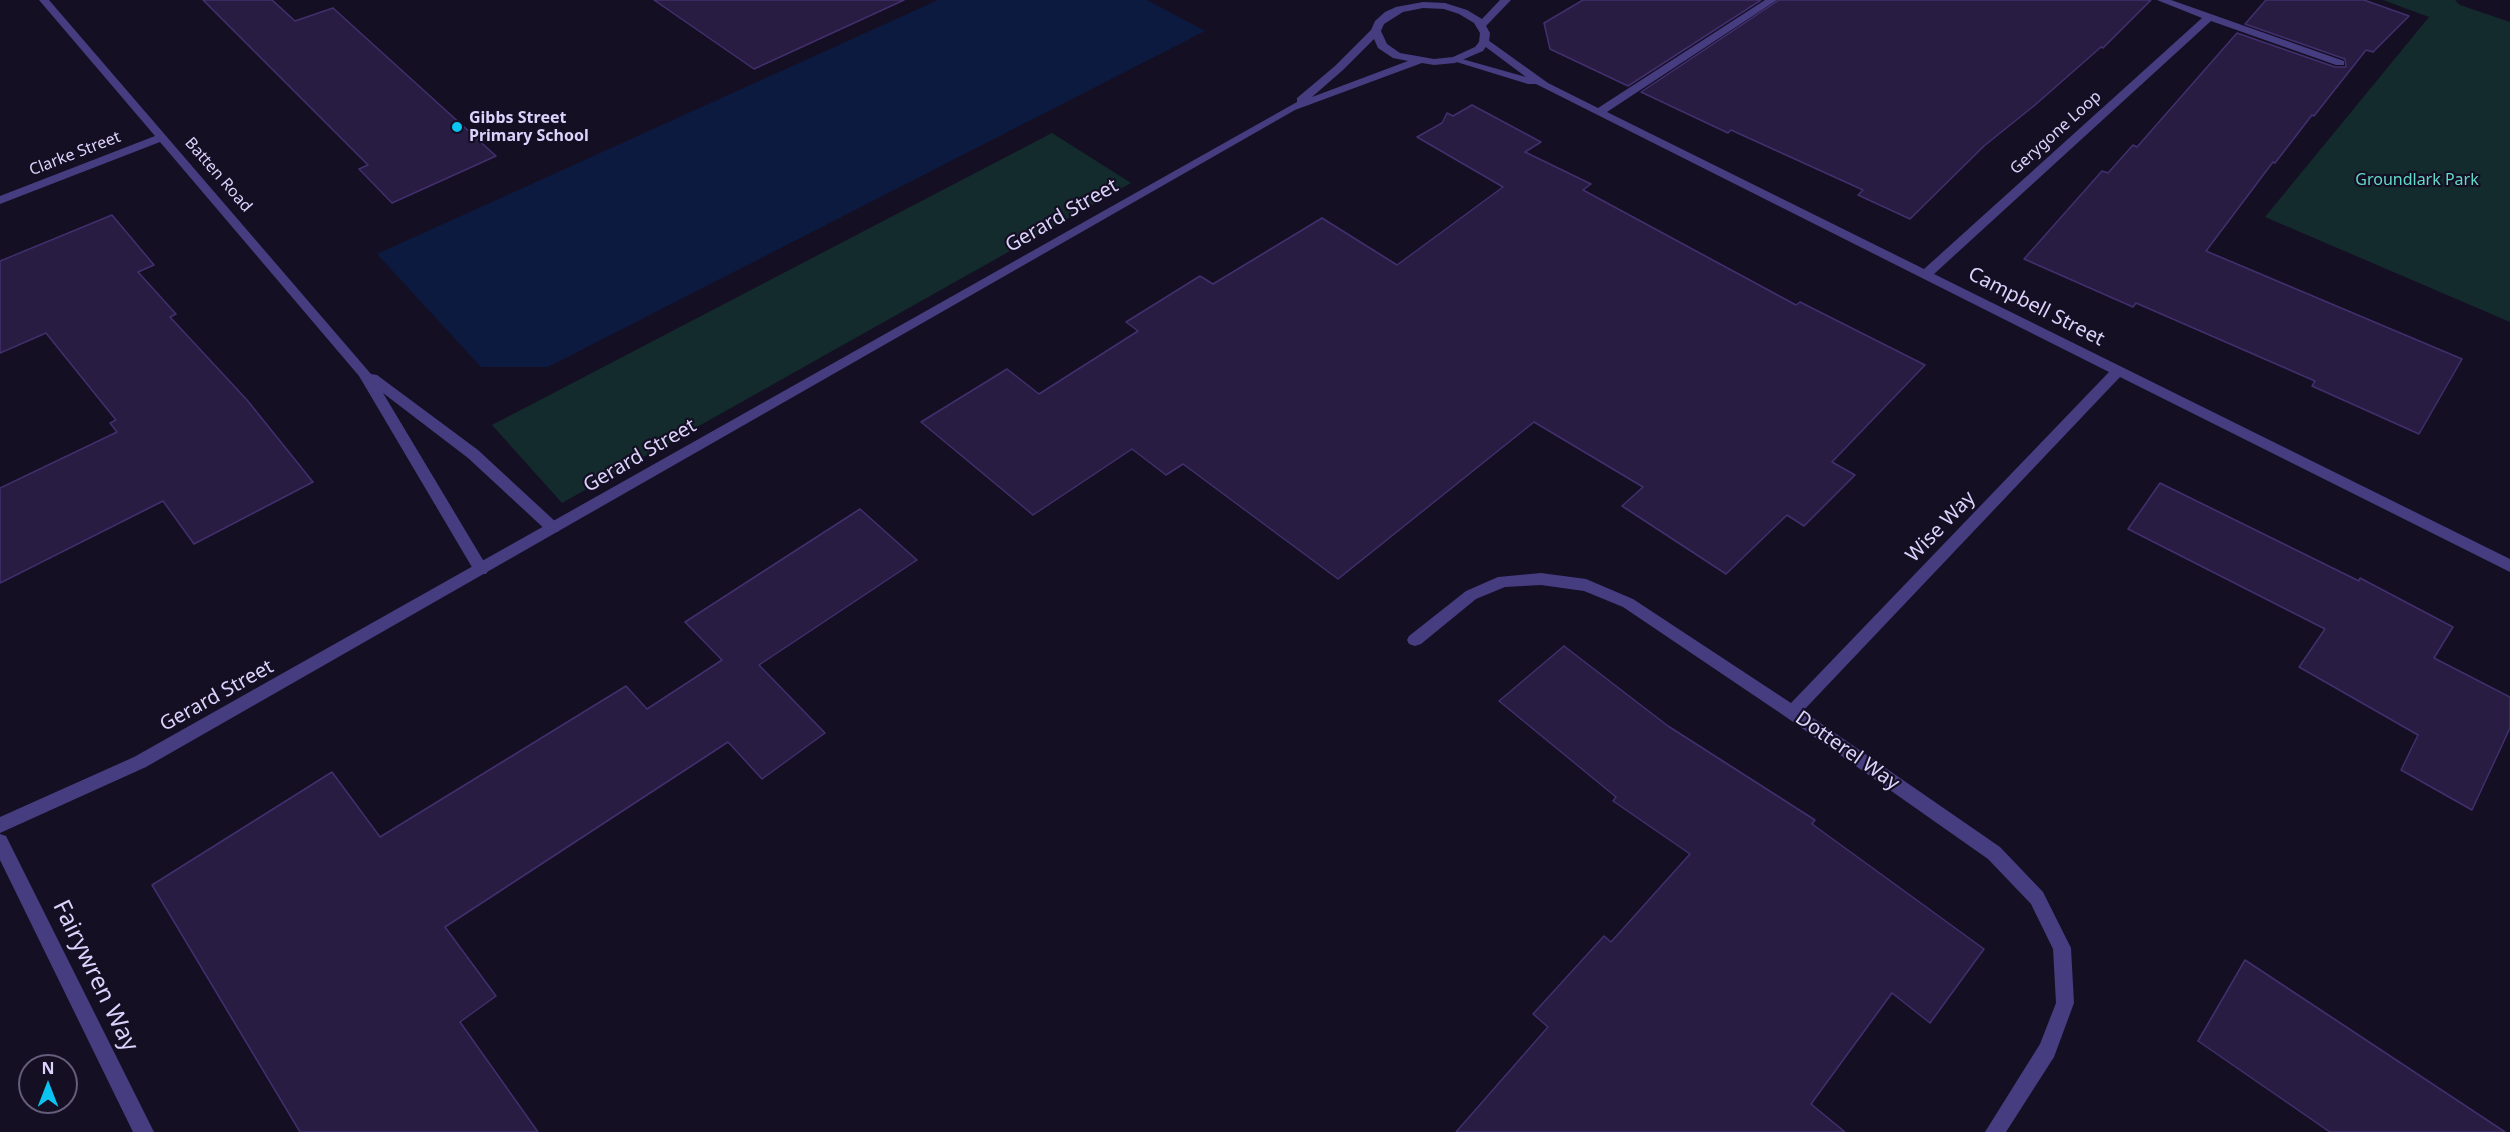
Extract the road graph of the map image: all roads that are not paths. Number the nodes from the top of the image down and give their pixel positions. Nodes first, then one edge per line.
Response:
1 (44, 0) edge
2 (1458, 0) edge
3 (1506, 0) edge
4 (1772, 0) edge
5 (2162, 0) edge
6 (1445, 6) junction
7 (2209, 17) junction
8 (1481, 26) junction
9 (1376, 31) junction
10 (1484, 42) junction
11 (1455, 60) junction
12 (1418, 61) junction
13 (2340, 63) dead end
14 (1544, 85) junction
15 (1291, 108) junction
16 (1599, 112) junction
17 (162, 137) junction
18 (0, 200) edge
19 (1926, 274) junction
20 (2119, 370) junction
21 (364, 373) junction
22 (554, 528) junction
23 (2510, 566) edge
24 (481, 570) junction
25 (1415, 640) dead end
26 (1792, 712) junction
27 (0, 825) edge
28 (0, 842) edge
29 (144, 1132) edge
30 (1995, 1132) edge

1 - 17 street, Batten Road
2 - 6 street
3 - 8 street
4 - 16 street
5 - 7 street
6 - 8 street
6 - 9 street, Gerard Street
7 - 13 street
7 - 19 street, Gerygone Loop
8 - 10 street
9 - 12 street
9 - 15 street, Gerard Street
10 - 11 street
10 - 14 street, Campbell Street
11 - 12 street
11 - 14 street, Campbell Street
12 - 15 street, Gerard Street
14 - 16 street, Campbell Street
15 - 22 street, Gerard Street
16 - 19 street, Campbell Street
17 - 18 street, Clarke Street
17 - 21 street, Batten Road
19 - 20 street, Campbell Street
20 - 23 street, Campbell Street
20 - 26 street, Wise Way
21 - 22 street, Batten Road
21 - 24 street, Batten Road
22 - 24 street, Gerard Street
24 - 27 street, Gerard Street
25 - 26 street, Dotterel Way
26 - 30 street, Dotterel Way
28 - 29 street, Fairywren Way

